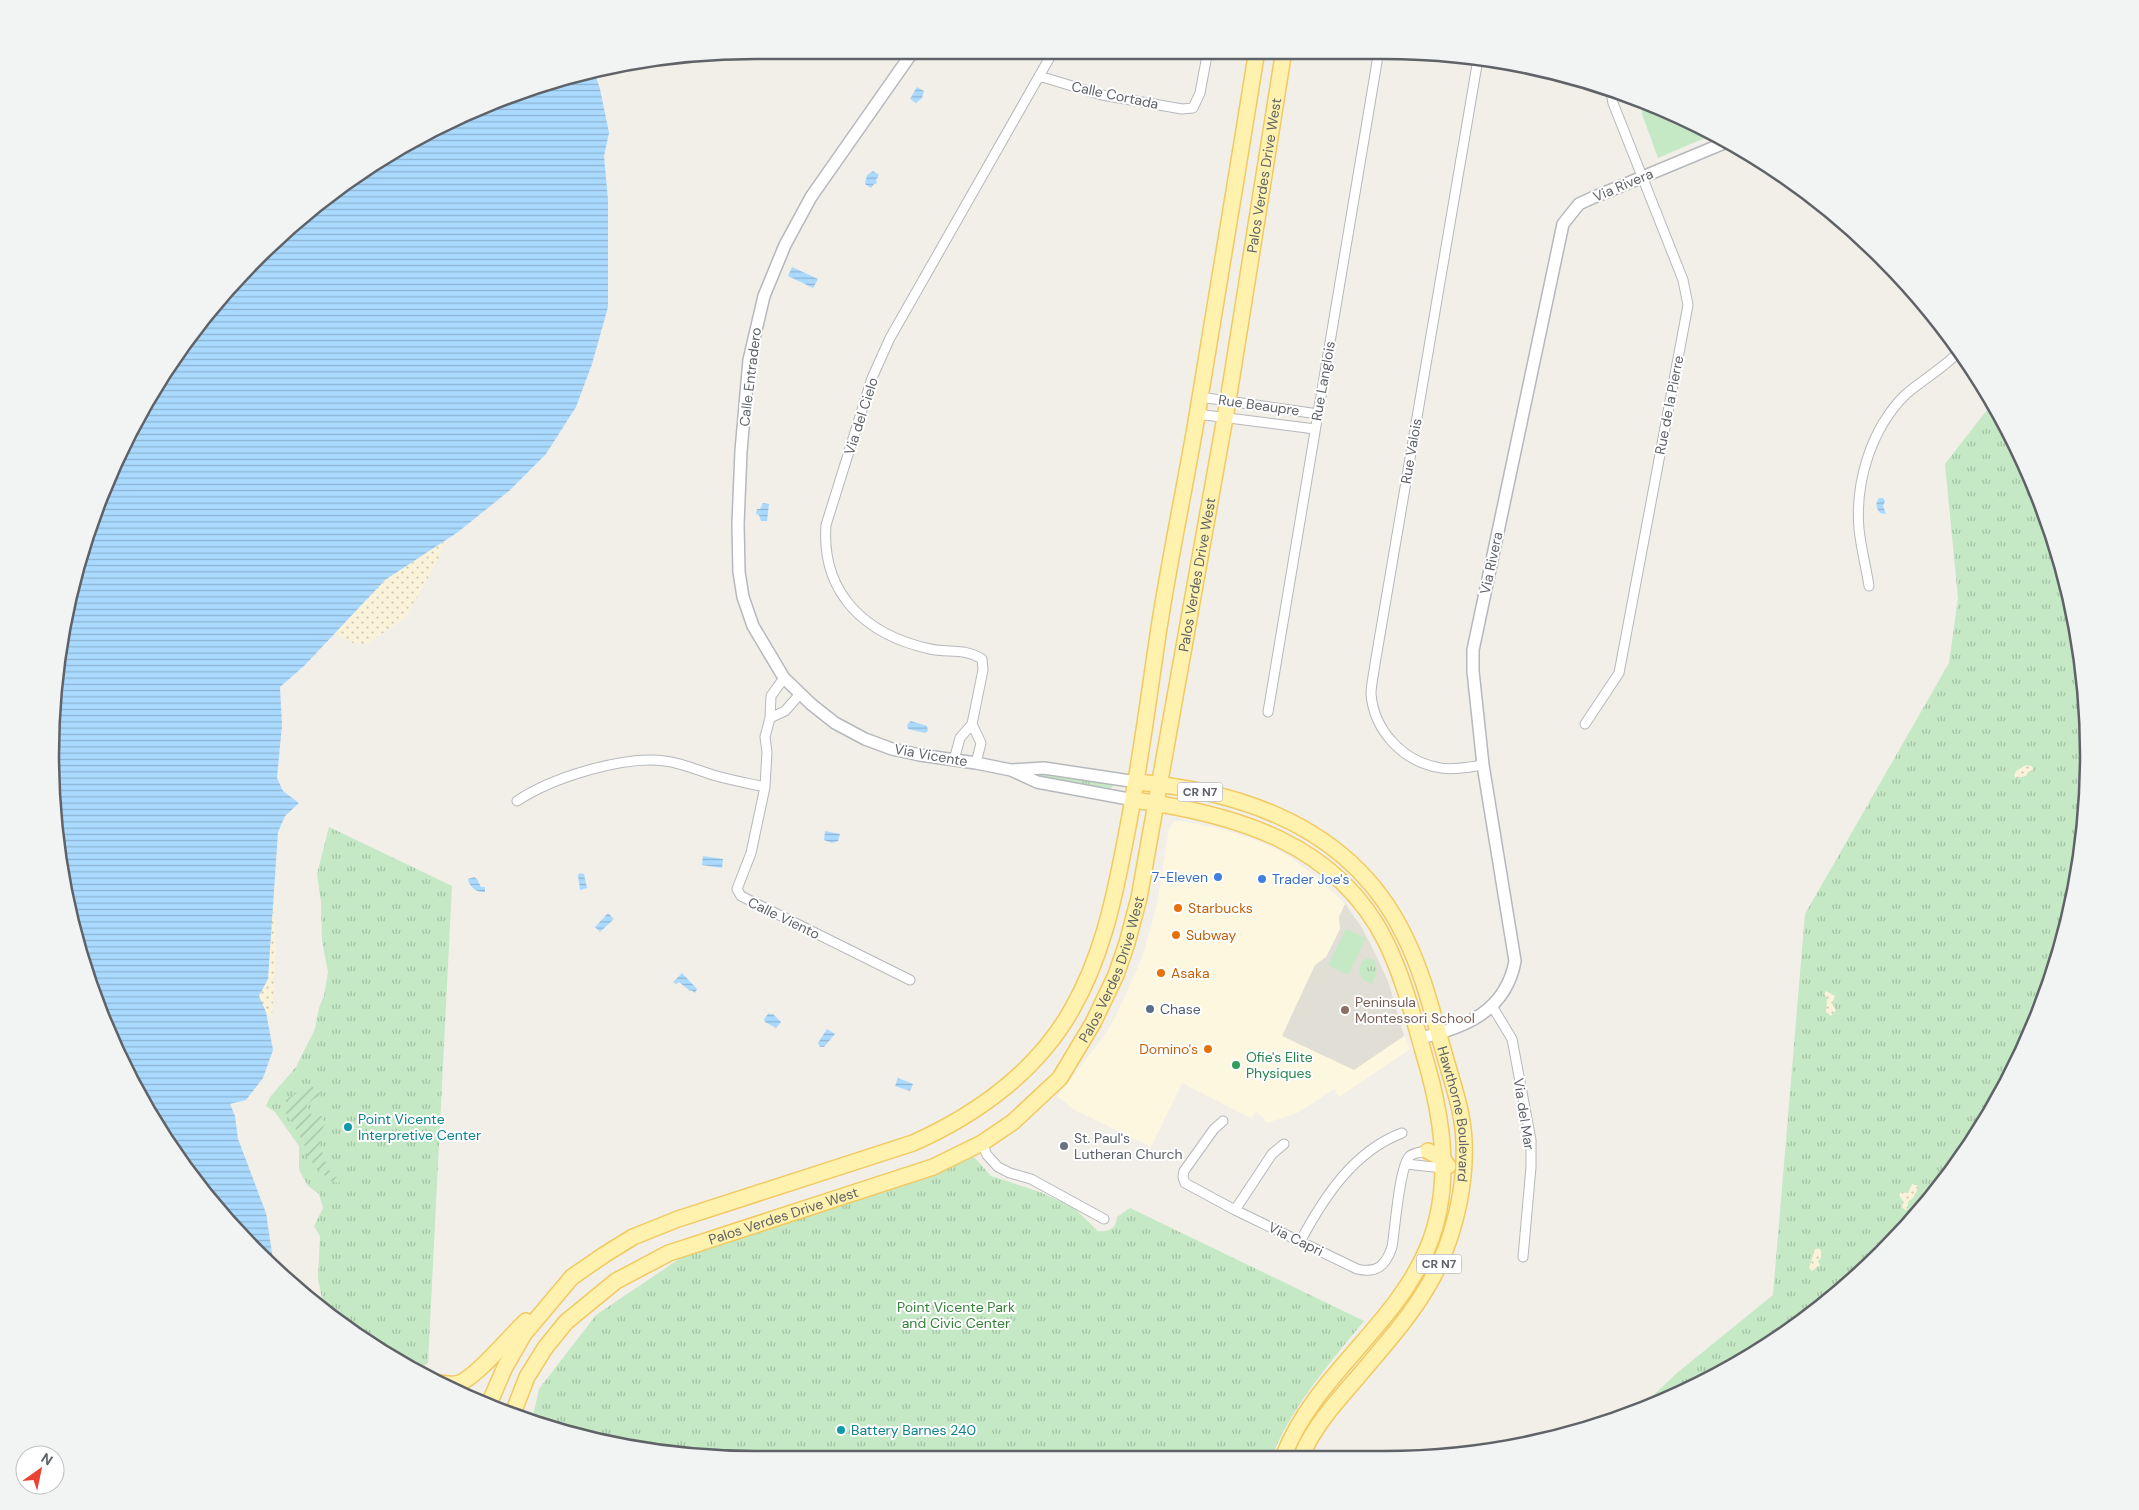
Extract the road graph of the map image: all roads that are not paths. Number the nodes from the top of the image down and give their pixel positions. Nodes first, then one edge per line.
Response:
1 (908, 59) edge
2 (1049, 59) edge
3 (1206, 59) edge
4 (1256, 59) edge
5 (1283, 59) edge
6 (1377, 59) edge
7 (1477, 65) edge
8 (1040, 76) junction
9 (1612, 98) edge
10 (1719, 145) edge
11 (1643, 176) junction
12 (1954, 355) edge
13 (1200, 397) junction
14 (1228, 401) junction
15 (1197, 414) junction
16 (1318, 414) junction
17 (1225, 417) junction
18 (1315, 429) junction
19 (1869, 586) dead end
20 (784, 678) junction
21 (800, 694) junction
22 (1268, 712) dead end
23 (770, 718) junction
24 (972, 724) junction
25 (1584, 724) dead end
26 (954, 760) junction
27 (976, 763) junction
28 (1483, 765) junction
29 (1010, 770) junction
30 (1137, 782) junction
31 (1160, 784) junction
32 (764, 787) junction
33 (1134, 800) junction
34 (517, 802) dead end
35 (1157, 803) junction
36 (1349, 890) junction
37 (1406, 939) junction
38 (910, 980) dead end
39 (1492, 1006) junction
40 (1438, 1034) junction
41 (1420, 1038) junction
42 (1223, 1121) dead end
43 (1402, 1133) dead end
44 (982, 1144) junction
45 (1284, 1144) dead end
46 (1439, 1156) junction
47 (1406, 1164) junction
48 (1458, 1204) junction
49 (1235, 1210) junction
50 (1104, 1219) dead end
51 (1301, 1240) junction
52 (1524, 1257) dead end
53 (572, 1277) junction
54 (477, 1370) junction
55 (457, 1384) edge
56 (465, 1387) edge
57 (491, 1399) edge
58 (515, 1408) edge
59 (1286, 1451) edge
60 (1304, 1451) edge

1 - 20 street, Calle Entradero
2 - 8 street, Via del Cielo
3 - 8 street, Calle Cortada
4 - 13 main road, Palos Verdes Drive West
5 - 14 main road, Palos Verdes Drive West
6 - 16 street, Rue Langlois
7 - 28 street, Rue Valois
8 - 24 street, Via del Cielo
9 - 11 street, Rue de la Pierre
10 - 11 street, Via Rivera
11 - 25 street, Rue de la Pierre
11 - 28 street, Via Rivera
12 - 19 street
13 - 14 street, Rue Beaupre
13 - 15 main road, Palos Verdes Drive West
14 - 16 street, Rue Beaupre
14 - 17 main road, Palos Verdes Drive West
15 - 17 street, Rue Beaupre
15 - 30 main road, Palos Verdes Drive West
16 - 18 street, Rue Langlois
17 - 18 street, Rue Beaupre
17 - 31 main road, Palos Verdes Drive West
18 - 22 street, Rue Langlois
20 - 21 street, Via Vicente
20 - 23 street, Calle Viento
21 - 23 street
21 - 26 street, Via Vicente
23 - 32 street, Calle Viento
24 - 26 street, Via del Cielo
24 - 27 street
26 - 27 street, Via Vicente
27 - 29 street, Via Vicente
28 - 39 street, Via Rivera
29 - 30 street, Via Vicente
29 - 33 street, Via Vicente
30 - 31 main road, Hawthorne Boulevard / CR N7
30 - 33 main road, Palos Verdes Drive West
31 - 35 main road, Palos Verdes Drive West
31 - 37 main road, Hawthorne Boulevard / CR N7
32 - 34 street
32 - 38 street, Calle Viento
33 - 35 main road, Hawthorne Boulevard / CR N7
33 - 53 main road, Palos Verdes Drive West
35 - 36 main road, Hawthorne Boulevard / CR N7
35 - 44 main road, Palos Verdes Drive West
36 - 37 main road
36 - 41 main road, Hawthorne Boulevard / CR N7
37 - 40 main road, Hawthorne Boulevard / CR N7
39 - 40 street, Via Rivera
39 - 52 street, Via del Mar
40 - 41 street, Via Rivera
40 - 48 main road, Hawthorne Boulevard / CR N7
41 - 46 main road, Hawthorne Boulevard / CR N7
42 - 49 street, Via Capri
43 - 51 street
44 - 50 street
44 - 58 main road, Palos Verdes Drive West
45 - 49 street
46 - 47 street
46 - 47 street
46 - 48 main road
46 - 59 main road, Hawthorne Boulevard / CR N7
47 - 51 street, Via Capri
48 - 60 main road, Hawthorne Boulevard / CR N7
49 - 51 street, Via Capri
53 - 54 main road
53 - 57 main road, Palos Verdes Drive West
54 - 55 main road
54 - 56 main road

